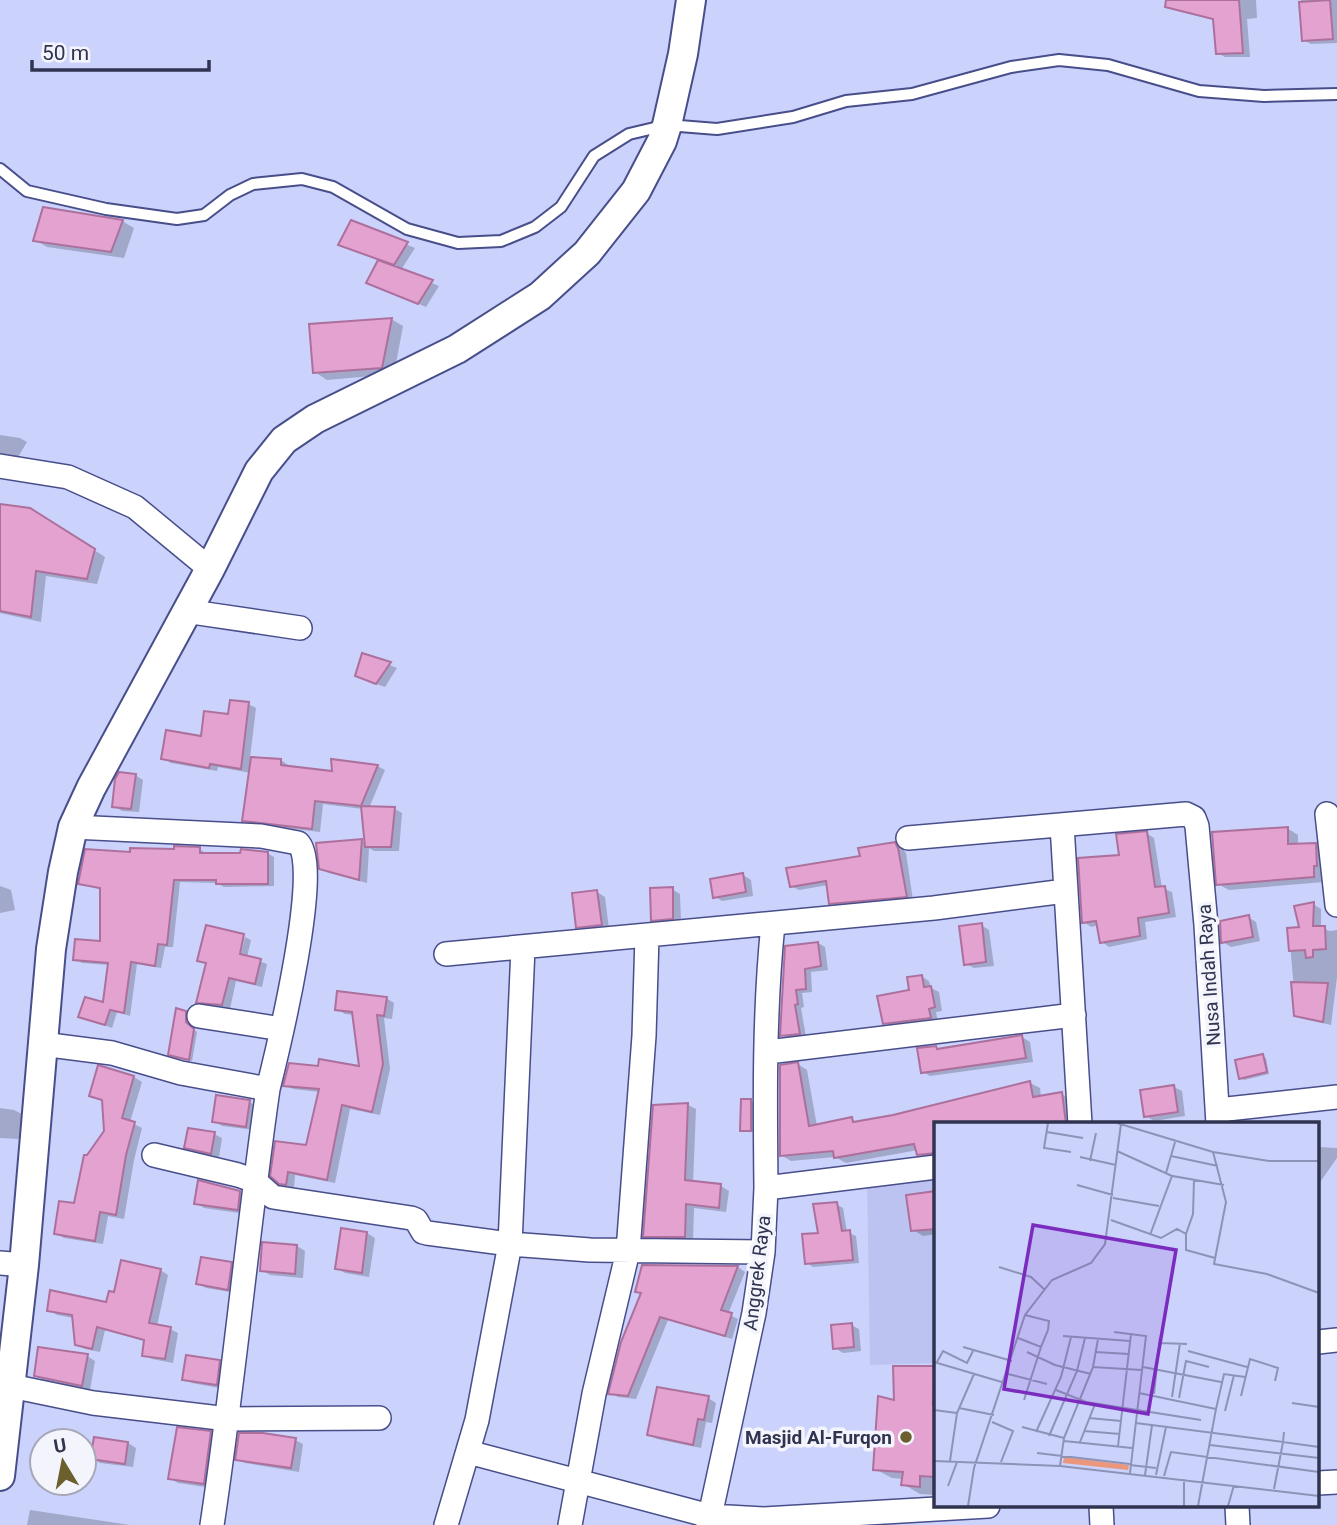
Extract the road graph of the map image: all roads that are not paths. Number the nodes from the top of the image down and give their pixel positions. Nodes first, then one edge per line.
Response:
1 (691, 0) edge
2 (1337, 94) edge
3 (667, 125) junction
4 (0, 169) edge
5 (0, 466) edge
6 (210, 569) junction
7 (185, 611) junction
8 (300, 628) dead end
9 (1327, 814) dead end
10 (1062, 825) junction
11 (73, 827) junction
12 (908, 838) dead end
13 (1335, 861) edge
14 (1065, 891) junction
15 (1337, 905) edge
16 (773, 924) junction
17 (647, 936) junction
18 (523, 948) junction
19 (446, 954) dead end
20 (1074, 1015) junction
21 (199, 1016) dead end
22 (282, 1029) junction
23 (42, 1044) junction
24 (768, 1052) junction
25 (268, 1089) junction
26 (1337, 1097) edge
27 (1218, 1117) edge
28 (1080, 1122) edge
29 (154, 1155) dead end
30 (934, 1167) edge
31 (255, 1181) junction
32 (766, 1188) junction
33 (510, 1244) junction
34 (628, 1251) junction
35 (763, 1252) junction
36 (12, 1264) edge
37 (11, 1386) junction
38 (379, 1418) dead end
39 (228, 1419) junction
40 (468, 1452) junction
41 (0, 1473) edge
42 (576, 1482) junction
43 (966, 1508) edge
44 (847, 1519) edge
45 (709, 1520) edge
46 (212, 1525) edge
47 (446, 1525) edge
48 (570, 1525) edge

1 - 3 street
2 - 3 lane
3 - 4 lane
3 - 6 street
5 - 6 street
6 - 7 street
7 - 8 street
7 - 11 street
9 - 13 street
10 - 12 street
10 - 14 street
10 - 27 street, Nusa Indah Raya
11 - 22 street
11 - 23 street
13 - 15 street
14 - 16 street
14 - 20 street
16 - 17 street
16 - 24 street
17 - 18 street
17 - 34 street
18 - 19 street
18 - 33 street
20 - 24 street
20 - 28 street
21 - 22 street
22 - 25 street
23 - 25 street
23 - 36 street
24 - 32 street
25 - 31 street
26 - 27 street
29 - 31 street
30 - 32 street, Anggrek Raya
31 - 33 street
31 - 39 street
32 - 35 street, Anggrek Raya
33 - 34 street
33 - 40 street
34 - 35 street
34 - 42 street
35 - 45 street, Anggrek Raya
36 - 37 street
37 - 39 street
37 - 41 street
38 - 39 street
39 - 46 street
40 - 42 street
40 - 47 street
42 - 45 street
42 - 48 street
43 - 44 street
44 - 45 street

